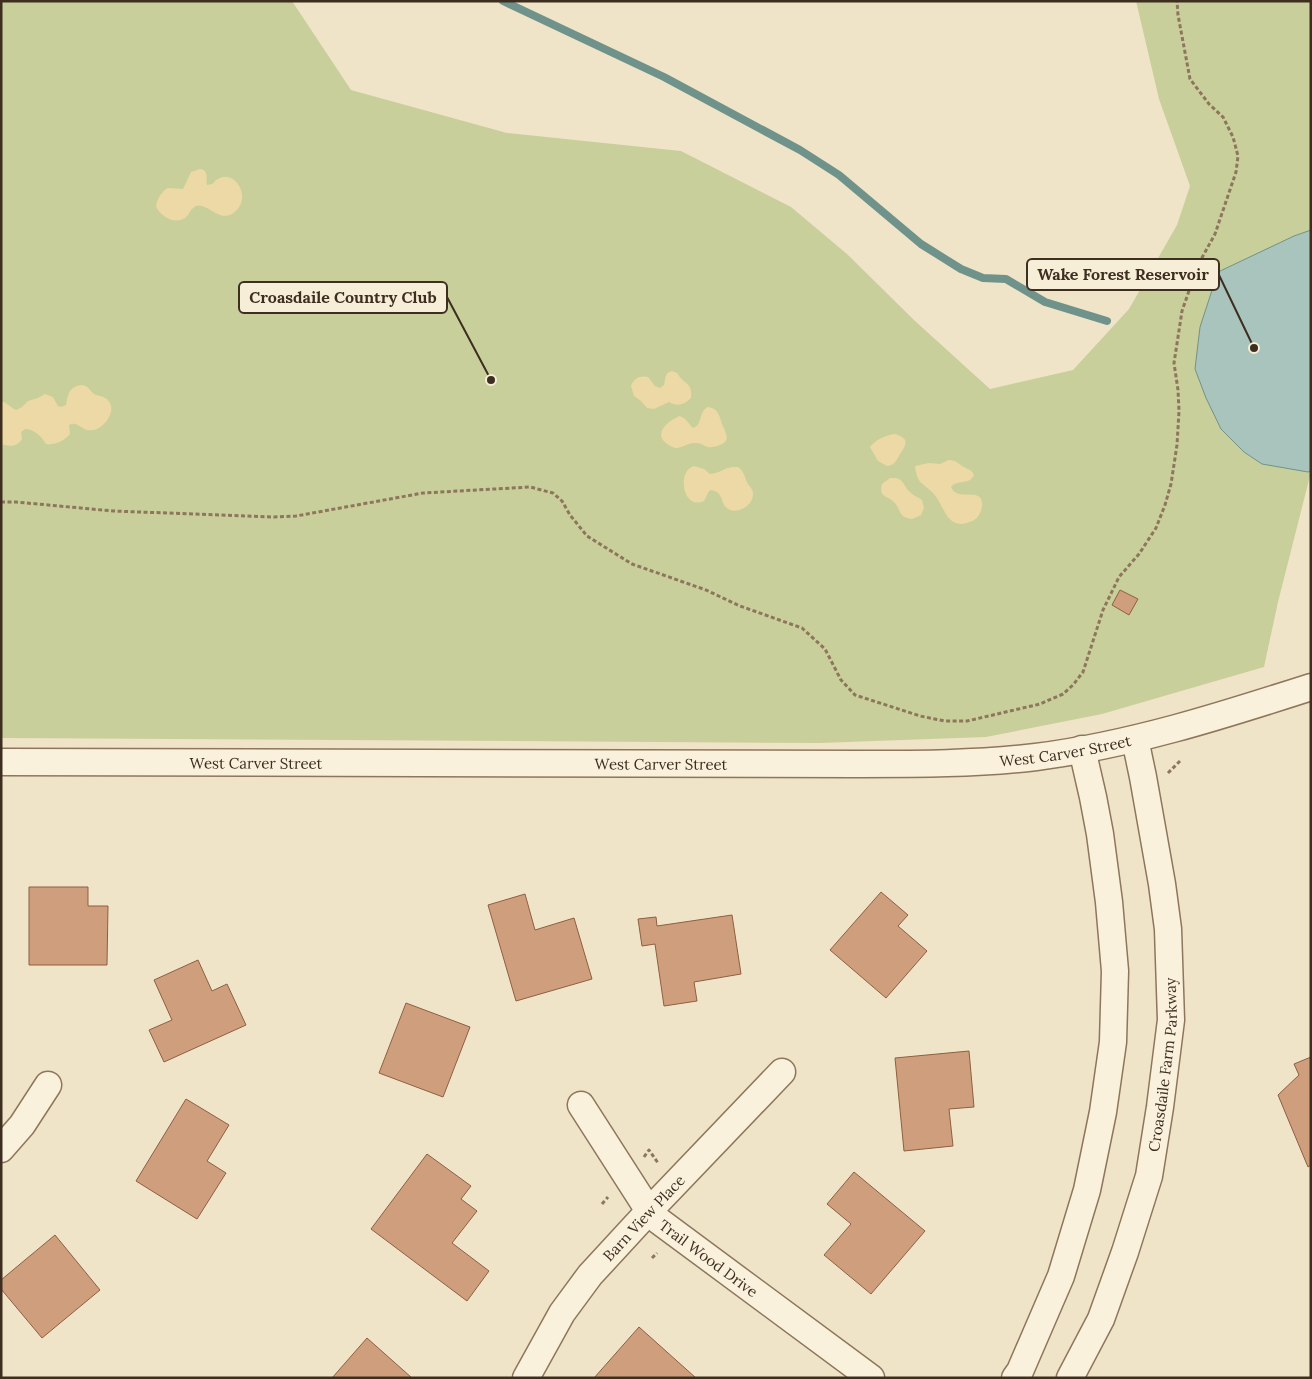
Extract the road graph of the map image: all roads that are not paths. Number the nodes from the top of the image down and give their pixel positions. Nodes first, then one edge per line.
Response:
1 (1311, 687) edge
2 (1135, 739) junction
3 (1082, 749) junction
4 (1, 762) edge
5 (782, 1072) dead end
6 (48, 1086) dead end
7 (581, 1105) dead end
8 (1, 1149) edge
9 (649, 1211) junction
10 (526, 1378) edge
11 (872, 1378) edge
12 (1015, 1378) edge
13 (1070, 1378) edge

1 - 2 street, West Carver Street
2 - 3 street, West Carver Street
2 - 13 street, Croasdaile Farm Parkway
3 - 4 street, West Carver Street
3 - 12 street
5 - 9 street, Barn View Place
6 - 8 street
7 - 9 street, Trail Wood Drive
9 - 10 street, Barn View Place
9 - 11 street, Trail Wood Drive

